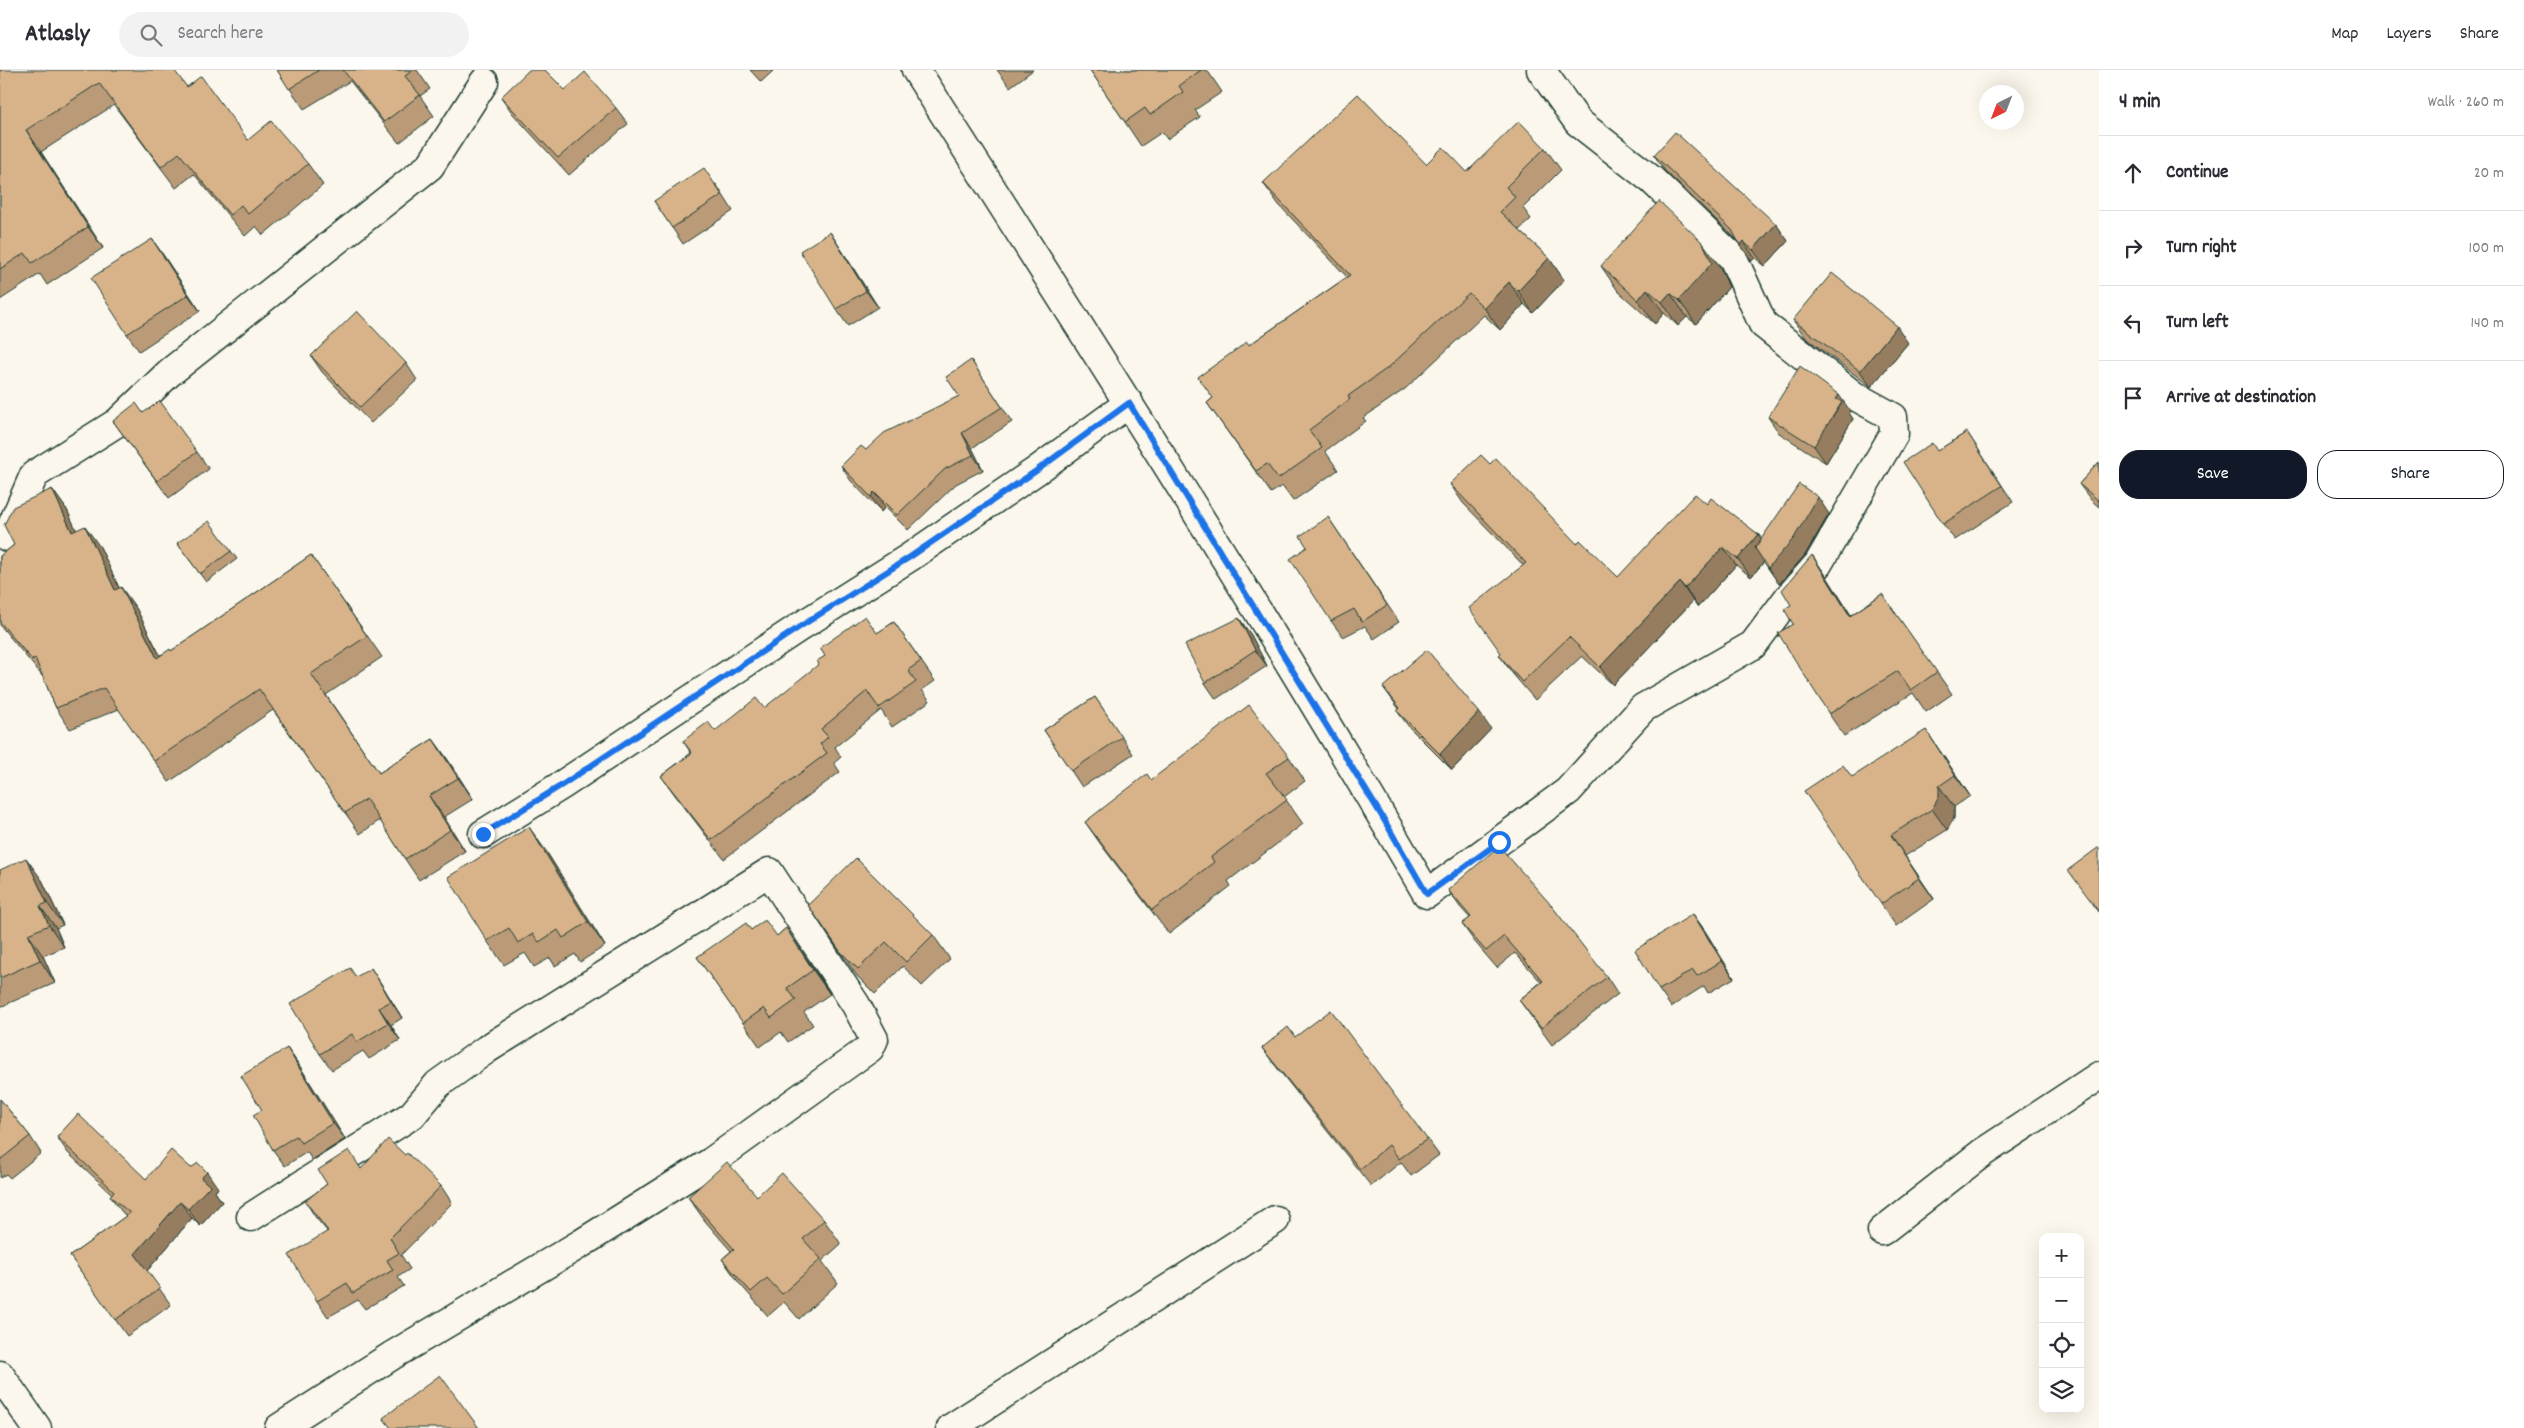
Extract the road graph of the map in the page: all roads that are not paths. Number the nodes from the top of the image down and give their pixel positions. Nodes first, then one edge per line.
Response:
1 (916, 70) edge
2 (1540, 70) edge
3 (482, 74) edge
4 (1129, 403) junction
5 (7, 537) edge
6 (483, 834) dead end
7 (2099, 1076) edge
8 (251, 1217) dead end
9 (1275, 1220) dead end
10 (1882, 1231) dead end
11 (0, 1375) edge
12 (37, 1428) edge
13 (279, 1428) edge
14 (951, 1428) edge

1 - 4 street
2 - 4 street
3 - 5 street
4 - 6 street
7 - 10 street
8 - 13 street
9 - 14 street
11 - 12 street

